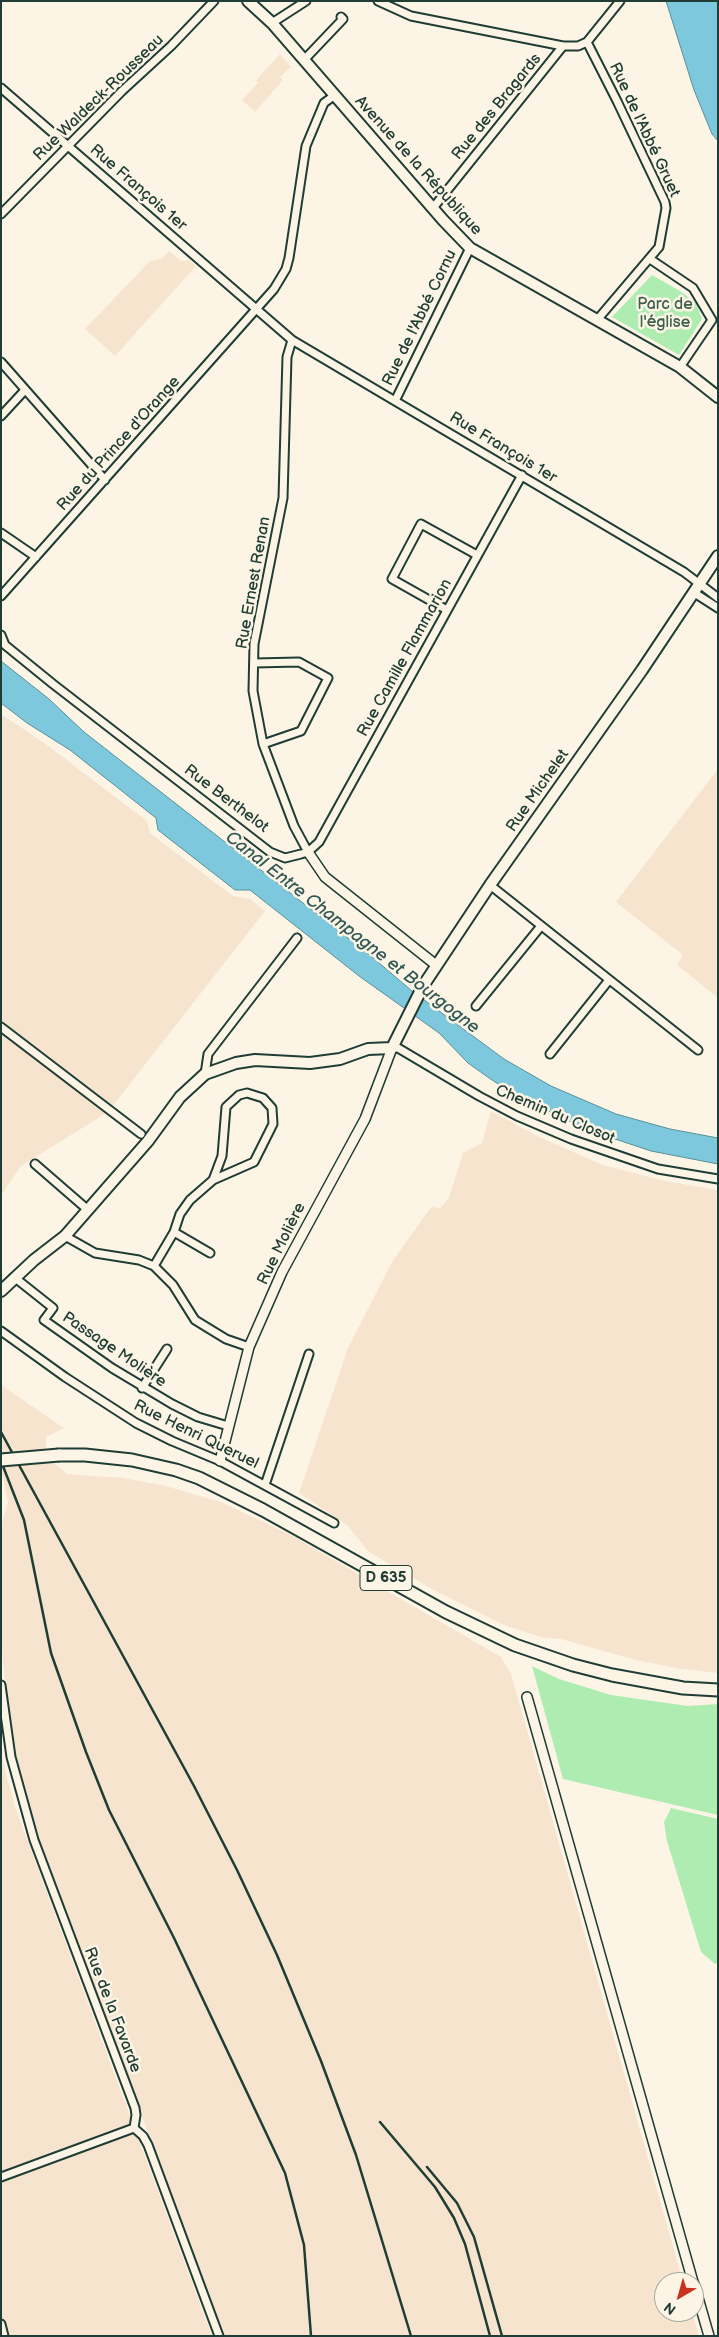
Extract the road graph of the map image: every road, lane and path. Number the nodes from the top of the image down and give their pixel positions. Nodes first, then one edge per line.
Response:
1 (214, 1) edge
2 (248, 1) edge
3 (306, 1) edge
4 (378, 1) edge
5 (620, 1) edge
6 (341, 17) dead end
7 (272, 23) junction
8 (587, 42) junction
9 (563, 46) junction
10 (304, 60) junction
11 (1, 88) edge
12 (335, 95) junction
13 (69, 146) junction
14 (433, 208) junction
15 (1, 214) edge
16 (470, 248) junction
17 (650, 259) junction
18 (257, 310) junction
19 (597, 320) junction
20 (292, 340) junction
21 (1, 362) edge
22 (680, 367) junction
23 (25, 390) junction
24 (718, 397) edge
25 (395, 401) junction
26 (1, 416) edge
27 (522, 475) junction
28 (105, 480) junction
29 (1, 533) edge
30 (477, 555) junction
31 (718, 556) edge
32 (36, 557) junction
33 (699, 582) junction
34 (693, 592) junction
35 (1, 596) edge
36 (718, 598) edge
37 (718, 608) edge
38 (447, 610) junction
39 (1, 635) edge
40 (254, 663) junction
41 (262, 744) junction
42 (308, 852) junction
43 (490, 885) junction
44 (541, 926) junction
45 (297, 938) dead end
46 (436, 966) junction
47 (609, 980) junction
48 (476, 1006) dead end
49 (1, 1027) edge
50 (392, 1048) junction
51 (698, 1050) dead end
52 (550, 1054) dead end
53 (205, 1074) junction
54 (141, 1134) dead end
55 (35, 1164) dead end
56 (718, 1179) edge
57 (213, 1180) junction
58 (88, 1210) junction
59 (174, 1232) junction
60 (65, 1236) junction
61 (210, 1253) dead end
62 (154, 1266) junction
63 (14, 1277) junction
64 (1, 1291) edge
65 (1, 1331) edge
66 (249, 1347) junction
67 (167, 1349) dead end
68 (309, 1354) dead end
69 (142, 1388) junction
70 (228, 1426) junction
71 (1, 1460) edge
72 (220, 1461) junction
73 (265, 1485) junction
74 (334, 1523) dead end
75 (1, 1685) edge
76 (718, 1690) edge
77 (527, 1697) dead end
78 (134, 2128) junction
79 (1, 2177) edge
80 (691, 2272) edge
81 (704, 2318) edge
82 (1, 2324) edge
83 (4, 2336) edge
84 (219, 2336) edge
85 (709, 2336) edge

1 - 13 street, Rue Waldeck-Rousseau
2 - 7 main road, Avenue de la République
3 - 7 street
4 - 9 street
5 - 8 street
6 - 10 street
7 - 10 main road, Avenue de la République
8 - 9 street
8 - 17 street, Rue de l'Abbé Gruet
9 - 14 street, Rue des Bragards
10 - 12 main road, Avenue de la République
11 - 13 street, Rue François 1er
12 - 14 main road, Avenue de la République
12 - 18 street, Rue du Prince d'Orange
13 - 15 street, Rue Waldeck-Rousseau
13 - 18 street, Rue François 1er
14 - 16 main road, Avenue de la République
16 - 19 main road, Avenue de la République
16 - 25 street, Rue de l'Abbé Cornu
17 - 19 street, Rue de l'Abbé Gruet
17 - 22 street
18 - 20 street, Rue François 1er
18 - 28 street, Rue du Prince d'Orange
19 - 22 main road, Avenue de la République
20 - 25 street, Rue François 1er
20 - 40 street, Rue Ernest Renan
21 - 23 street
22 - 24 main road, Avenue de la République
23 - 26 street
23 - 28 street
25 - 27 street, Rue François 1er
27 - 30 street, Rue Camille Flammarion
27 - 33 street, Rue François 1er
28 - 32 street, Rue du Prince d'Orange
29 - 32 street
30 - 38 street, Rue Camille Flammarion
30 - 38 street
31 - 33 main road, Rue Michelet
32 - 35 street, Rue du Prince d'Orange
33 - 34 main road, Rue Michelet
33 - 36 street, Rue François 1er
34 - 37 street
34 - 43 main road, Rue Michelet
38 - 42 street, Rue Camille Flammarion
39 - 42 street, Rue Berthelot
40 - 41 street, Rue Ernest Renan
40 - 41 street
41 - 42 street, Rue Ernest Renan
42 - 46 street
43 - 44 street
43 - 46 main road, Rue Michelet
44 - 47 street
44 - 48 street
45 - 53 street
46 - 50 main road, Rue Michelet
47 - 51 street
47 - 52 street
49 - 54 street
50 - 53 main road
50 - 56 street, Chemin du Closot
50 - 66 street, Rue Molière
53 - 58 main road
55 - 58 street
57 - 57 street
57 - 59 street
58 - 60 main road
59 - 61 street
59 - 62 street
60 - 62 street
60 - 63 main road
62 - 66 street
63 - 64 main road
63 - 69 street, Passage Molière
65 - 72 street, Rue Henri Queruel
66 - 70 street, Rue Molière
67 - 69 street
68 - 73 street
69 - 70 street, Passage Molière
70 - 72 street, Rue Molière
71 - 76 main road, D 635, bridge
72 - 73 street, Rue Henri Queruel
73 - 74 street, Rue Henri Queruel
75 - 78 street, Rue de la Favarde
77 - 80 street
78 - 79 street
78 - 84 street
81 - 85 street
82 - 83 street

